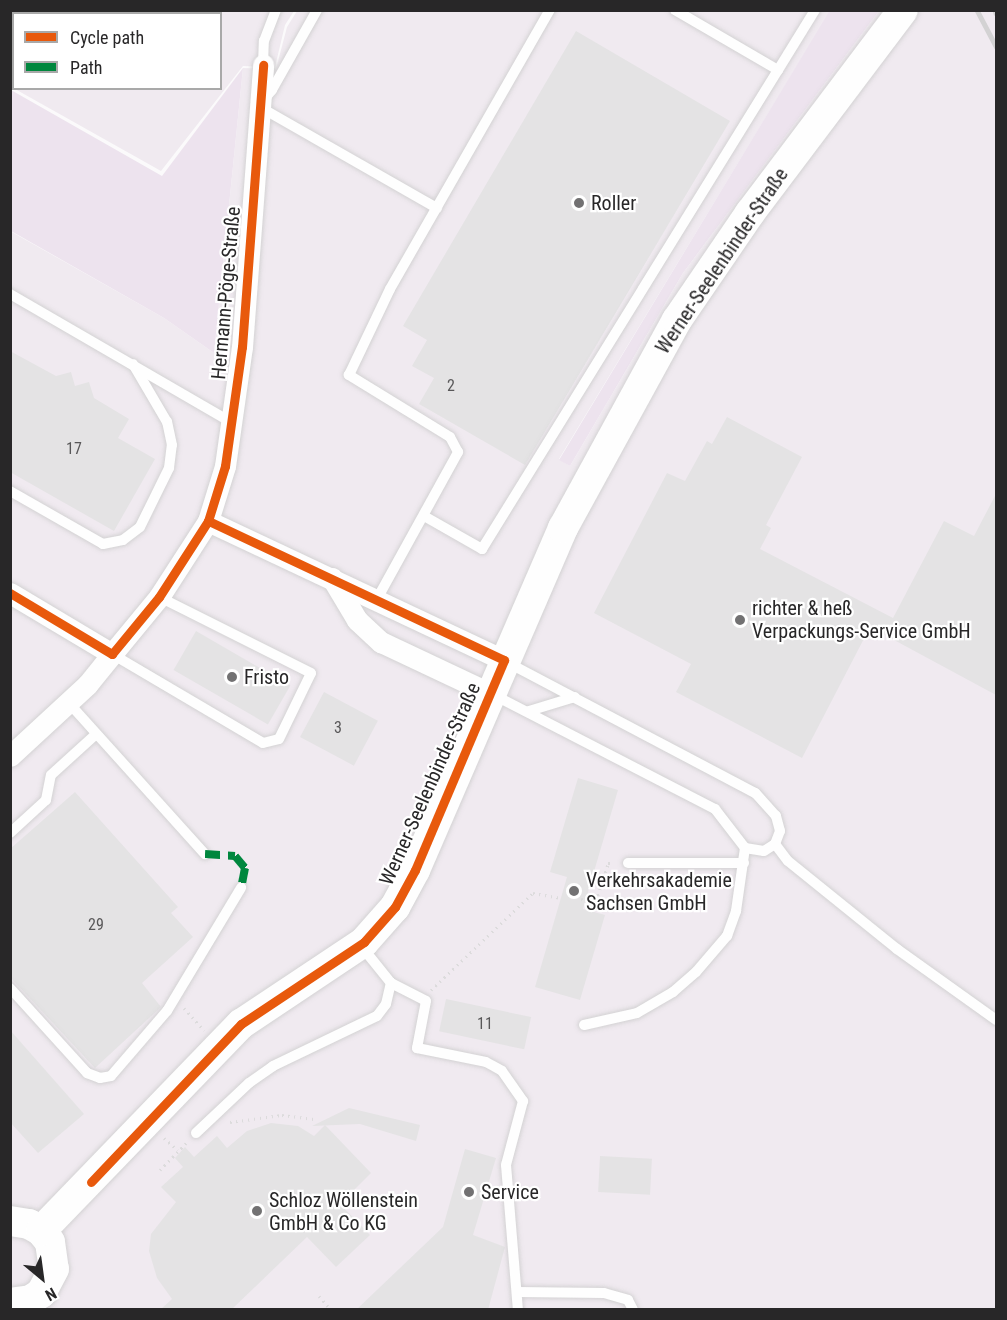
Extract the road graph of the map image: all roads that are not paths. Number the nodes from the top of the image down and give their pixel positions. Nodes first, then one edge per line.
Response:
1 (276, 10) edge
2 (317, 10) edge
3 (550, 10) edge
4 (675, 10) edge
5 (815, 10) edge
6 (903, 10) edge
7 (274, 67) junction
8 (778, 70) junction
9 (258, 106) junction
10 (437, 208) junction
11 (10, 294) edge
12 (133, 364) junction
13 (231, 422) junction
14 (10, 491) edge
15 (424, 516) junction
16 (208, 521) junction
17 (332, 578) junction
18 (10, 593) edge
19 (159, 597) junction
20 (377, 599) junction
21 (112, 654) junction
22 (504, 660) junction
23 (489, 693) junction
24 (575, 697) junction
25 (68, 702) junction
26 (529, 711) junction
27 (96, 734) junction
28 (10, 756) edge
29 (10, 832) edge
30 (775, 843) junction
31 (745, 848) junction
32 (205, 854) dead end
33 (628, 862) road end
34 (744, 863) junction
35 (241, 888) dead end
36 (360, 945) junction
37 (391, 983) junction
38 (10, 988) edge
39 (996, 1020) edge
40 (584, 1025) dead end
41 (196, 1133) road end
42 (10, 1221) edge
43 (41, 1231) junction
44 (517, 1292) junction
45 (49, 1301) edge
46 (10, 1303) edge
47 (518, 1310) edge
48 (633, 1310) edge

1 - 7 lane
2 - 7 lane
3 - 10 lane
4 - 8 lane
5 - 8 lane
6 - 22 main road, Werner-Seelenbinder-Straße
7 - 9 street, Hermann-Pöge-Straße
8 - 15 lane
9 - 10 lane
9 - 13 street, Hermann-Pöge-Straße
10 - 15 lane
11 - 12 lane
12 - 13 lane
12 - 14 lane
13 - 16 street, Hermann-Pöge-Straße
15 - 20 lane
16 - 17 street
16 - 19 street, Hermann-Pöge-Straße
17 - 20 street
17 - 23 street
18 - 21 street
19 - 21 street, Hermann-Pöge-Straße
19 - 21 lane
20 - 22 street
21 - 25 street, Hermann-Pöge-Straße
22 - 23 main road, Werner-Seelenbinder-Straße
22 - 24 lane
23 - 26 lane
23 - 36 main road, Werner-Seelenbinder-Straße
24 - 26 lane
24 - 30 lane
25 - 27 lane
25 - 28 street, Hermann-Pöge-Straße
26 - 31 lane
27 - 29 lane
27 - 32 lane
30 - 31 lane
30 - 39 lane
31 - 34 lane
33 - 34 lane
34 - 40 lane
35 - 38 lane
36 - 37 lane
36 - 43 main road, Werner-Seelenbinder-Straße
37 - 41 lane
37 - 44 lane
42 - 43 main road
43 - 45 main road
44 - 47 lane
44 - 48 lane
45 - 46 main road

